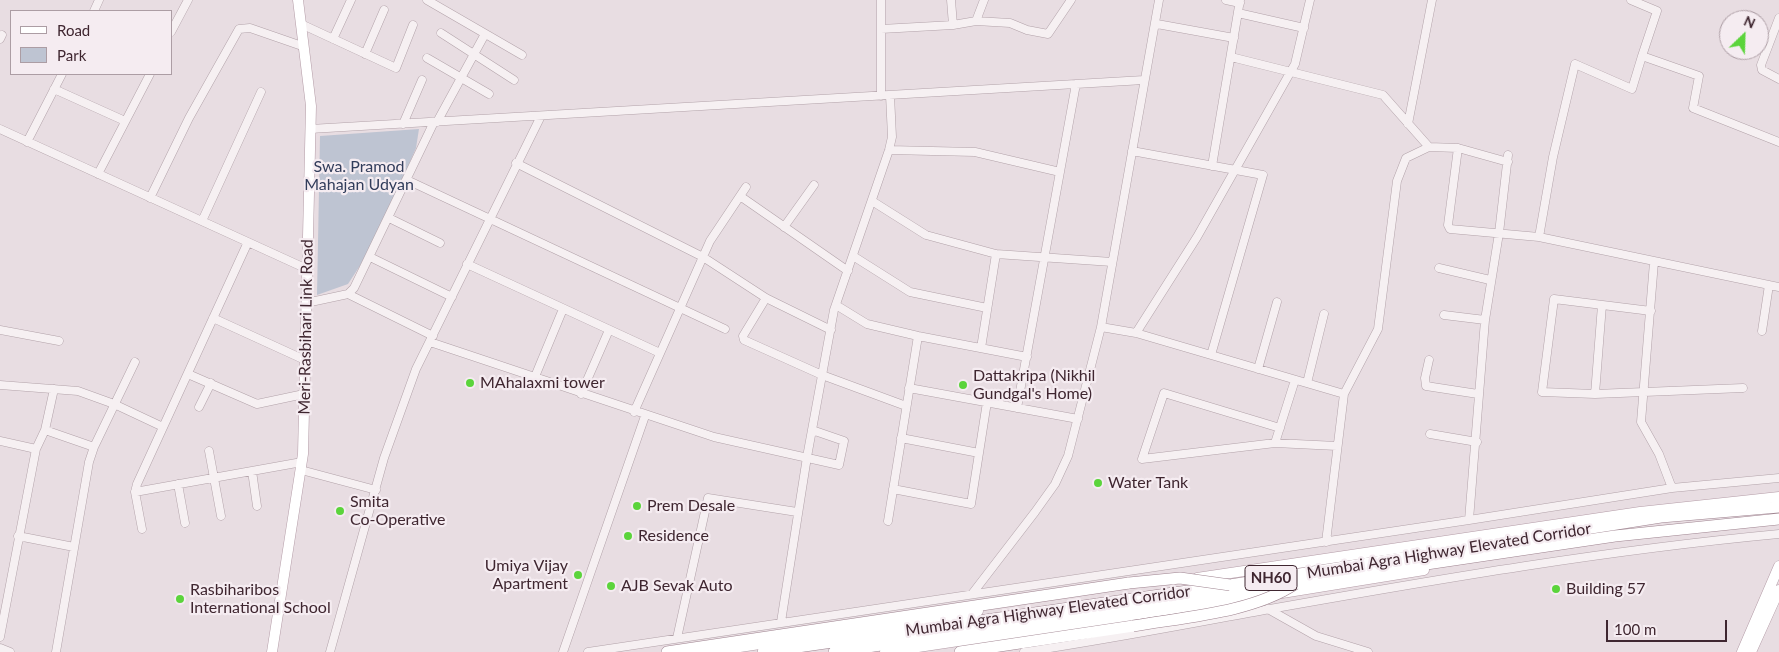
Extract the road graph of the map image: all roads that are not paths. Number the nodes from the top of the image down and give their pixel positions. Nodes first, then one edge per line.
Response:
1 (188, 0) edge
2 (298, 0) edge
3 (351, 0) edge
4 (427, 0) edge
5 (881, 0) edge
6 (950, 0) edge
7 (984, 0) edge
8 (1071, 0) edge
9 (1160, 0) edge
10 (1226, 0) edge
11 (1310, 0) edge
12 (1432, 0) edge
13 (1631, 0) edge
14 (1240, 1) edge
15 (438, 3) edge
16 (384, 10) dead end
17 (1238, 13) junction
18 (1779, 18) edge
19 (976, 21) junction
20 (300, 24) junction
21 (1156, 24) junction
22 (413, 25) dead end
23 (953, 25) junction
24 (1304, 28) junction
25 (881, 29) junction
26 (172, 30) edge
27 (441, 33) dead end
28 (485, 34) junction
29 (1234, 38) junction
30 (333, 39) junction
31 (302, 46) junction
32 (365, 54) junction
33 (474, 54) junction
34 (522, 55) dead end
35 (1642, 56) junction
36 (1231, 57) junction
37 (427, 58) dead end
38 (1292, 71) junction
39 (61, 75) edge
40 (149, 75) edge
41 (460, 78) junction
42 (422, 80) dead end
43 (514, 80) dead end
44 (1144, 80) junction
45 (1779, 80) edge
46 (1076, 84) junction
47 (54, 89) junction
48 (261, 92) dead end
49 (489, 94) dead end
50 (890, 95) junction
51 (881, 96) junction
52 (541, 116) junction
53 (125, 122) junction
54 (435, 122) junction
55 (403, 124) junction
56 (1408, 124) junction
57 (0, 129) edge
58 (310, 129) junction
59 (27, 142) junction
60 (1779, 142) edge
61 (1429, 147) junction
62 (1458, 148) junction
63 (889, 150) junction
64 (1132, 151) junction
65 (516, 163) junction
66 (1212, 166) junction
67 (1236, 171) junction
68 (1060, 172) junction
69 (98, 174) junction
70 (407, 180) junction
71 (814, 185) dead end
72 (746, 187) dead end
73 (740, 196) junction
74 (150, 198) junction
75 (872, 201) junction
76 (388, 218) junction
77 (489, 219) junction
78 (202, 221) junction
79 (784, 227) junction
80 (1499, 233) junction
81 (1539, 238) junction
82 (248, 242) junction
83 (440, 243) dead end
84 (996, 254) junction
85 (853, 256) junction
86 (370, 257) junction
87 (703, 257) junction
88 (1045, 258) junction
89 (1112, 262) junction
90 (1654, 262) junction
91 (467, 264) junction
92 (1439, 268) dead end
93 (307, 269) junction
94 (848, 271) junction
95 (1490, 280) junction
96 (1769, 285) junction
97 (1779, 287) edge
98 (348, 294) junction
99 (452, 297) junction
100 (766, 298) junction
101 (1277, 302) dead end
102 (306, 303) junction
103 (836, 305) junction
104 (1602, 305) junction
105 (680, 308) junction
106 (987, 308) junction
107 (563, 309) junction
108 (1651, 311) junction
109 (1324, 314) dead end
110 (1444, 315) dead end
111 (213, 318) junction
112 (1485, 320) junction
113 (1101, 327) junction
114 (725, 329) dead end
115 (0, 330) edge
116 (609, 330) junction
117 (831, 330) junction
118 (1762, 331) dead end
119 (1136, 333) junction
120 (918, 336) junction
121 (431, 339) junction
122 (59, 341) dead end
123 (981, 348) junction
124 (660, 353) junction
125 (1210, 355) junction
126 (1027, 357) junction
127 (305, 360) junction
128 (1429, 360) dead end
129 (134, 362) dead end
130 (1258, 369) junction
131 (188, 374) junction
132 (822, 375) junction
133 (534, 379) junction
134 (1295, 380) junction
135 (211, 383) junction
136 (1306, 383) junction
137 (0, 385) edge
138 (909, 388) junction
139 (1743, 388) dead end
140 (54, 389) junction
141 (1644, 392) junction
142 (304, 394) junction
143 (581, 394) junction
144 (1344, 394) junction
145 (1478, 394) junction
146 (1595, 394) junction
147 (987, 402) junction
148 (114, 404) junction
149 (906, 406) junction
150 (199, 407) dead end
151 (1017, 408) junction
152 (634, 412) junction
153 (646, 416) junction
154 (1078, 419) junction
155 (163, 427) junction
156 (1280, 428) junction
157 (44, 430) junction
158 (812, 430) junction
159 (1430, 434) dead end
160 (901, 438) junction
161 (0, 441) edge
162 (1477, 442) junction
163 (1275, 443) junction
164 (1337, 446) junction
165 (94, 447) junction
166 (36, 449) junction
167 (210, 451) dead end
168 (980, 453) junction
169 (807, 457) junction
170 (301, 466) junction
171 (252, 471) junction
172 (215, 478) junction
173 (1779, 478) edge
174 (178, 484) junction
175 (1672, 488) junction
176 (892, 489) junction
177 (376, 490) junction
178 (136, 492) junction
179 (1779, 496) edge
180 (257, 506) dead end
181 (1779, 507) edge
182 (797, 512) junction
183 (221, 516) dead end
184 (1779, 519) edge
185 (1469, 520) junction
186 (888, 521) dead end
187 (185, 523) dead end
188 (1779, 524) edge
189 (142, 529) dead end
190 (1779, 534) edge
191 (18, 536) junction
192 (1326, 542) junction
193 (74, 547) junction
194 (1779, 566) edge
195 (1295, 584) junction
196 (1230, 585) junction
197 (1779, 590) edge
198 (972, 594) junction
199 (1268, 609) junction
200 (781, 622) junction
201 (0, 637) edge
202 (677, 638) junction
203 (0, 648) edge
204 (1342, 649) edge
205 (10, 652) edge
206 (56, 652) edge
207 (272, 652) edge
208 (330, 652) edge
209 (563, 652) edge
210 (588, 652) edge
211 (667, 652) edge
212 (707, 652) edge
213 (763, 652) edge
214 (834, 652) edge
215 (885, 652) edge
216 (960, 652) edge
217 (1024, 652) edge
218 (1368, 652) edge
219 (1742, 652) edge
220 (1751, 652) edge

1 - 26 street
2 - 20 main road, Meri-Rasbihari Link Road
3 - 30 street
4 - 15 street
5 - 25 street
6 - 23 street
7 - 19 street
8 - 19 street
9 - 21 street
10 - 14 street
11 - 24 street
12 - 56 street
13 - 35 street
14 - 17 street
15 - 28 street
16 - 32 street
17 - 24 street
17 - 29 street
18 - 45 street
19 - 23 street
20 - 30 street
20 - 31 main road, Meri-Rasbihari Link Road
21 - 29 street
21 - 44 street
22 - 32 street
23 - 25 street
24 - 38 street
25 - 51 street
27 - 33 street
28 - 33 street
28 - 34 street
29 - 36 street
30 - 32 street
31 - 58 main road, Meri-Rasbihari Link Road
31 - 74 street
33 - 41 street
33 - 43 street
35 - 60 street
35 - 81 street
36 - 38 street
36 - 66 street
37 - 41 street
38 - 56 street
38 - 67 street
39 - 47 street
40 - 53 street
41 - 49 street
41 - 54 street
42 - 55 street
44 - 46 street
44 - 64 street
46 - 50 street
46 - 68 street
47 - 53 street
47 - 59 street
48 - 78 street
50 - 51 street
50 - 63 street
51 - 52 street
52 - 54 street
52 - 65 street
53 - 69 street
54 - 55 street
54 - 70 street
55 - 58 street
56 - 61 street
57 - 59 street
58 - 93 main road, Meri-Rasbihari Link Road
59 - 69 street
61 - 62 street
61 - 144 street
62 - 80 street
62 - 80 street
63 - 68 street
63 - 75 street
64 - 66 street
64 - 89 street
65 - 77 street
65 - 87 street
66 - 67 street
67 - 119 street
67 - 125 street
68 - 88 street
69 - 74 street
70 - 76 street
70 - 77 street
71 - 79 street
72 - 73 street
73 - 79 street
73 - 87 street
74 - 78 street
75 - 84 street
75 - 85 street
76 - 83 street
76 - 86 street
77 - 91 street
77 - 105 street
78 - 82 street
79 - 94 street
80 - 81 street
80 - 95 street
81 - 90 street
82 - 93 street
82 - 111 street
84 - 88 street
84 - 106 street
85 - 94 street
85 - 106 street
86 - 98 street
86 - 99 street
87 - 100 street
87 - 105 street
88 - 89 street
88 - 126 street
89 - 113 street
90 - 96 street
90 - 108 street
91 - 99 street
91 - 107 street
92 - 95 street
93 - 102 main road, Meri-Rasbihari Link Road
94 - 103 street
95 - 112 street
96 - 97 street
96 - 118 street
98 - 102 street
98 - 121 street
99 - 121 street
100 - 117 street
100 - 132 street
101 - 130 street
102 - 127 main road, Meri-Rasbihari Link Road
103 - 117 street
103 - 120 street
104 - 108 street
104 - 146 street
104 - 146 street
105 - 114 street
105 - 124 street
106 - 123 street
107 - 116 street
107 - 133 street
108 - 141 street
109 - 136 street
110 - 112 street
111 - 127 street
111 - 131 street
112 - 145 street
113 - 119 street
113 - 154 street
115 - 122 street
116 - 124 street
116 - 143 street
117 - 132 street
119 - 125 street
120 - 123 street
120 - 138 street
121 - 133 street
121 - 177 street
123 - 126 street
124 - 152 street
125 - 130 street
126 - 151 street
127 - 142 main road, Meri-Rasbihari Link Road
128 - 145 street
129 - 148 street
130 - 134 street
131 - 135 street
131 - 155 street
132 - 149 street
132 - 158 street
133 - 143 street
134 - 136 street
134 - 156 street
135 - 142 street
135 - 150 street
136 - 144 street
137 - 140 street
138 - 147 street
138 - 149 street
139 - 141 street
140 - 148 street
140 - 157 street
141 - 146 street
141 - 175 street
142 - 170 main road, Meri-Rasbihari Link Road
143 - 152 street
144 - 164 street
145 - 162 street
147 - 151 street
147 - 168 street
148 - 155 street
148 - 165 street
149 - 160 street
151 - 154 street
152 - 153 street
153 - 169 street
153 - 209 street
154 - 198 street
155 - 178 street
156 - 163 street
156 - 163 street
157 - 165 street
157 - 166 street
158 - 169 street
158 - 169 street
159 - 162 street
160 - 168 street
160 - 176 street
161 - 166 street
162 - 185 street
163 - 164 street
164 - 192 street
165 - 193 street
166 - 191 street
167 - 172 street
168 - 176 street
169 - 182 street
170 - 171 street
170 - 177 street
170 - 207 main road, Meri-Rasbihari Link Road
171 - 172 street
171 - 180 street
172 - 174 street
172 - 183 street
173 - 175 street
174 - 178 street
174 - 187 street
175 - 185 street
176 - 186 street
177 - 208 street
178 - 189 street
179 - 212 main road
181 - 196 highway, Mumbai Agra Highway Elevated Corridor / NH60
182 - 200 street
182 - 202 street
184 - 195 highway, Mumbai Agra Highway Elevated Corridor / NH60
185 - 192 street
188 - 215 main road
190 - 199 street
191 - 193 street
191 - 201 street
192 - 198 street
193 - 206 street
194 - 219 main road
195 - 214 highway, Mumbai Agra Highway Elevated Corridor / NH60
195 - 216 highway, bridge
196 - 211 highway, bridge
196 - 213 highway, Mumbai Agra Highway Elevated Corridor / NH60, bridge
197 - 220 main road
198 - 200 street
199 - 204 street
199 - 217 street
200 - 202 street
202 - 210 street
203 - 205 street
204 - 218 street

